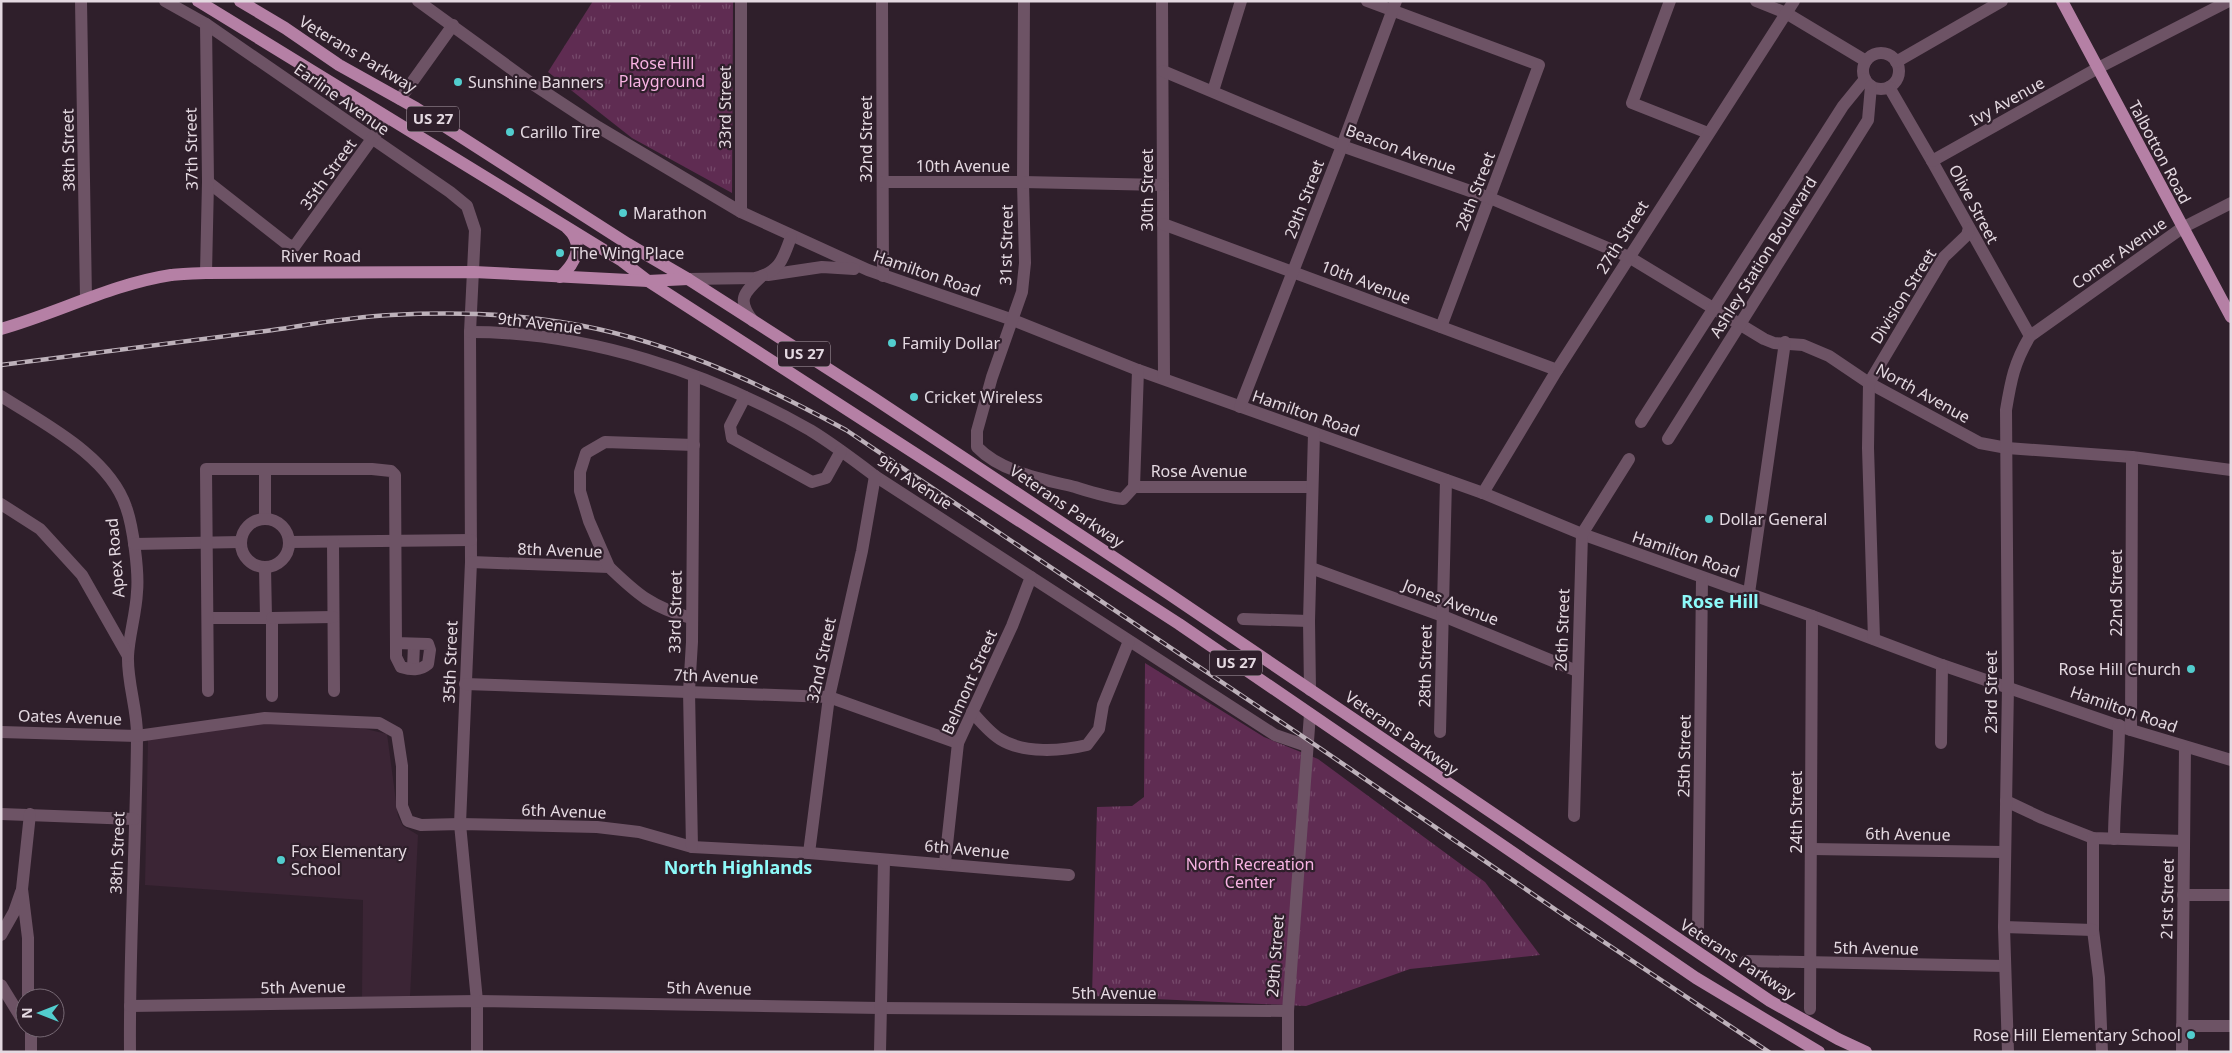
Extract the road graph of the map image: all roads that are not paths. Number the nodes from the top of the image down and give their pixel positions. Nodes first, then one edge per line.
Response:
1 (81, 1) edge
2 (165, 1) edge
3 (198, 1) edge
4 (240, 1) edge
5 (418, 1) edge
6 (741, 1) edge
7 (882, 1) edge
8 (1024, 1) edge
9 (1162, 1) edge
10 (1241, 1) edge
11 (1367, 1) edge
12 (1670, 1) edge
13 (1756, 1) edge
14 (1794, 1) edge
15 (2002, 1) edge
16 (2062, 1) edge
17 (2230, 1) edge
18 (1394, 6) edge
19 (1786, 13) junction
20 (206, 24) junction
21 (453, 25) junction
22 (1866, 61) junction
23 (1896, 62) junction
24 (2098, 68) junction
25 (1163, 71) junction
26 (1868, 82) junction
27 (1889, 87) junction
28 (1213, 91) junction
29 (400, 100) junction
30 (387, 118) junction
31 (1708, 133) junction
32 (372, 140) junction
33 (1342, 146) junction
34 (1932, 160) junction
35 (208, 182) junction
36 (883, 182) junction
37 (1023, 182) junction
38 (1163, 185) junction
39 (1490, 198) junction
40 (2231, 203) edge
41 (741, 212) junction
42 (1163, 224) junction
43 (564, 225) junction
44 (1968, 228) junction
45 (2182, 228) junction
46 (791, 237) junction
47 (1629, 257) junction
48 (868, 270) junction
49 (474, 272) junction
50 (1293, 272) junction
51 (206, 273) junction
52 (764, 276) junction
53 (883, 276) junction
54 (560, 277) junction
55 (688, 279) junction
56 (648, 281) junction
57 (86, 299) junction
58 (1715, 308) junction
59 (2231, 317) edge
60 (1013, 320) junction
61 (753, 321) junction
62 (1740, 324) junction
63 (1441, 327) junction
64 (1, 329) edge
65 (470, 332) junction
66 (2030, 336) junction
67 (1785, 342) junction
68 (1138, 370) junction
69 (1557, 370) junction
70 (694, 377) junction
71 (1164, 378) junction
72 (1869, 383) junction
73 (1, 396) edge
74 (745, 397) junction
75 (1240, 408) junction
76 (1641, 422) dead end
77 (1314, 433) junction
78 (1668, 439) dead end
79 (694, 445) junction
80 (2006, 448) junction
81 (841, 451) junction
82 (2132, 457) junction
83 (1629, 459) dead end
84 (265, 470) junction
85 (2231, 470) edge
86 (875, 476) junction
87 (1034, 477) joint
88 (1446, 480) junction
89 (1134, 487) junction
90 (1312, 487) junction
91 (1483, 493) junction
92 (1, 504) edge
93 (265, 519) junction
94 (1582, 534) junction
95 (471, 540) junction
96 (396, 541) junction
97 (206, 542) junction
98 (241, 542) junction
99 (289, 542) junction
100 (334, 542) junction
101 (134, 544) junction
102 (471, 562) junction
103 (266, 567) junction
104 (609, 567) junction
105 (1311, 568) junction
106 (1031, 577) junction
107 (1702, 578) junction
108 (1749, 594) junction
109 (1443, 616) junction
110 (1812, 616) junction
111 (334, 617) junction
112 (208, 618) junction
113 (269, 618) junction
114 (691, 618) junction
115 (1242, 620) dead end
116 (1309, 621) junction
117 (1874, 639) junction
118 (1129, 641) junction
119 (396, 643) junction
120 (128, 656) junction
121 (1942, 665) junction
122 (1577, 671) junction
123 (465, 684) junction
124 (2008, 686) junction
125 (1310, 690) junction
126 (208, 691) dead end
127 (334, 691) dead end
128 (689, 691) junction
129 (272, 696) dead end
130 (829, 697) junction
131 (972, 712) junction
132 (1310, 714) junction
133 (2119, 725) junction
134 (2131, 730) junction
135 (1, 732) edge
136 (1440, 732) dead end
137 (137, 736) junction
138 (958, 743) junction
139 (1941, 743) dead end
140 (1307, 746) junction
141 (2185, 747) junction
142 (2231, 760) edge
143 (2006, 800) junction
144 (1, 814) edge
145 (30, 814) junction
146 (1574, 816) dead end
147 (134, 819) junction
148 (460, 824) junction
149 (2094, 838) junction
150 (2114, 839) junction
151 (2184, 841) junction
152 (692, 848) junction
153 (1812, 849) junction
154 (2004, 852) junction
155 (809, 853) junction
156 (884, 860) junction
157 (945, 863) junction
158 (1069, 874) dead end
159 (22, 889) junction
160 (2183, 895) junction
161 (2231, 895) edge
162 (2004, 927) junction
163 (2093, 930) junction
164 (1698, 934) dead end
165 (1, 935) edge
166 (1746, 961) dead end
167 (1810, 962) junction
168 (2005, 966) junction
169 (1, 985) edge
170 (28, 988) edge
171 (476, 1001) junction
172 (130, 1006) junction
173 (15, 1008) edge
174 (880, 1008) junction
175 (1810, 1009) dead end
176 (1288, 1010) junction
177 (2182, 1026) junction
178 (2231, 1026) edge
179 (30, 1038) edge
180 (31, 1052) edge
181 (130, 1052) edge
182 (477, 1052) edge
183 (880, 1052) edge
184 (1288, 1052) edge
185 (1819, 1052) edge
186 (1866, 1052) edge
187 (2008, 1052) edge
188 (2102, 1052) edge
189 (2182, 1052) edge

1 - 57 street, 38th Street
2 - 20 street, Earline Avenue
3 - 30 main road, US 27
4 - 29 main road, Veterans Parkway / US 27
5 - 21 street, Hamilton Road
6 - 41 street, 33rd Street
7 - 36 street, 32nd Street
8 - 37 street, 31st Street
9 - 25 street, 30th Street
10 - 28 street
11 - 18 street
12 - 31 street
13 - 19 street
14 - 19 street, 27th Street
15 - 23 street
16 - 24 main road, Talbotton Road
17 - 24 street, Ivy Avenue
18 - 33 street, 29th Street
18 - 39 street, 28th Street
19 - 22 street
19 - 31 street, 27th Street
20 - 32 street, Earline Avenue
20 - 35 street, 37th Street
21 - 29 street
21 - 41 street, Hamilton Road
22 - 23 street
22 - 26 street
23 - 27 street
24 - 34 street, Ivy Avenue
24 - 45 main road, Talbotton Road
25 - 28 street, Beacon Avenue
25 - 38 street, 30th Street
26 - 27 street
26 - 58 street, Ashley Station Boulevard
26 - 62 street, Ashley Station Boulevard
27 - 34 street, Olive Street
28 - 33 street, Beacon Avenue
29 - 55 main road, Veterans Parkway / US 27
30 - 32 street, 35th Street
30 - 43 main road, US 27
31 - 47 street, 27th Street
32 - 35 street, 35th Street
32 - 49 street, Earline Avenue
33 - 39 street, Beacon Avenue
33 - 50 street, 29th Street
34 - 44 street, Olive Street
35 - 51 street, 37th Street
36 - 37 street, 10th Avenue
36 - 53 street, 32nd Street
37 - 38 street, 10th Avenue
37 - 60 street, 31st Street
38 - 42 street, 30th Street
39 - 47 street, Beacon Avenue
39 - 63 street, 28th Street
40 - 45 street, Comer Avenue
41 - 46 street, Hamilton Road
42 - 50 street, 10th Avenue
42 - 71 street, 30th Street
43 - 54 main road
43 - 56 main road, US 27
44 - 66 street, Olive Street
44 - 72 street, Division Street
45 - 59 main road, Talbotton Road
45 - 66 street, Comer Avenue
46 - 48 street, Hamilton Road
46 - 52 street
47 - 58 street, North Avenue
47 - 69 street, 27th Street
48 - 52 street
48 - 53 street, Hamilton Road
49 - 51 main road, River Road
49 - 54 main road, River Road
49 - 65 street, 35th Street
50 - 63 street, 10th Avenue
50 - 75 street, 29th Street
51 - 57 main road, River Road
52 - 55 street
52 - 61 street
53 - 60 street, Hamilton Road
54 - 56 main road, River Road
55 - 56 main road, River Road
55 - 61 main road, Veterans Parkway / US 27
56 - 132 main road, US 27
57 - 64 main road, River Road
58 - 62 street, North Avenue
58 - 76 street, Ashley Station Boulevard
60 - 68 street, Hamilton Road
60 - 87 street, 31st Street
61 - 125 main road, Veterans Parkway / US 27
62 - 67 street, North Avenue
62 - 78 street, Ashley Station Boulevard
63 - 69 street, 10th Avenue
65 - 70 street, 9th Avenue
65 - 95 street, 35th Street
66 - 80 street, 23rd Street
67 - 72 street, North Avenue
67 - 108 street
68 - 71 street, Hamilton Road
68 - 89 street
69 - 91 street, 27th Street
70 - 74 street, 9th Avenue
70 - 79 street, 33rd Street
71 - 75 street, Hamilton Road
72 - 80 street, North Avenue
72 - 117 street
73 - 101 street, Apex Road
74 - 81 street, 9th Avenue
74 - 81 street
75 - 77 street, Hamilton Road
77 - 88 street, Hamilton Road
77 - 90 street
79 - 104 street
79 - 114 street, 33rd Street
80 - 82 street, North Avenue
80 - 124 street, 23rd Street
81 - 86 street, 9th Avenue
82 - 85 street, North Avenue
82 - 134 street, 22nd Street
83 - 94 street, 26th Street
84 - 93 street
84 - 96 street
84 - 97 street
86 - 106 street, 9th Avenue
86 - 130 street, 32nd Street
87 - 89 street, Rose Avenue
88 - 91 street, Hamilton Road
88 - 109 street, 28th Street
89 - 90 street, Rose Avenue
90 - 105 street
91 - 94 street, Hamilton Road
92 - 120 street
93 - 98 street
93 - 99 street
94 - 107 street, Hamilton Road
94 - 122 street, 26th Street
95 - 96 street
95 - 102 street, 35th Street
96 - 100 street
96 - 119 street
97 - 98 street
97 - 101 street
97 - 112 street
98 - 103 street
99 - 100 street
99 - 103 street
100 - 111 street
101 - 120 street, Apex Road
102 - 104 street, 8th Avenue
102 - 123 street, 35th Street
103 - 113 street
104 - 114 street, 8th Avenue
105 - 109 street, Jones Avenue
105 - 116 street
106 - 118 street, 9th Avenue
106 - 131 street, Belmont Street
107 - 108 street, Hamilton Road
107 - 164 street, 25th Street
108 - 110 street, Hamilton Road
109 - 122 street, Jones Avenue
109 - 136 street, 28th Street
110 - 117 street, Hamilton Road
110 - 153 street, 24th Street
111 - 113 street
111 - 127 street
112 - 113 street
112 - 126 street
113 - 129 street
114 - 128 street, 33rd Street
115 - 116 street
116 - 125 street
117 - 121 street, Hamilton Road
118 - 131 street
118 - 140 street, 9th Avenue
119 - 119 street
120 - 137 street, 38th Street
121 - 124 street, Hamilton Road
121 - 139 street
122 - 146 street, 26th Street
123 - 128 street, 7th Avenue
123 - 148 street, 35th Street
124 - 133 street, Hamilton Road
124 - 143 street, 23rd Street
125 - 186 main road, Veterans Parkway / US 27
128 - 130 street, 7th Avenue
128 - 152 street, 33rd Street
130 - 138 street, 7th Avenue
130 - 155 street, 32nd Street
131 - 138 street, Belmont Street
132 - 140 street, 29th Street
132 - 185 main road, US 27
133 - 134 street, Hamilton Road
133 - 150 street
134 - 141 street, Hamilton Road
135 - 137 street, Oates Avenue
137 - 147 street, 38th Street
137 - 148 street, 6th Avenue
138 - 157 street, Belmont Street
140 - 176 street, 29th Street
141 - 142 street, Hamilton Road
141 - 151 street, 21st Street
143 - 149 street
143 - 154 street, 23rd Street
144 - 145 street
145 - 147 street
145 - 159 street
147 - 172 street, 38th Street
148 - 152 street, 6th Avenue
148 - 171 street, 35th Street
149 - 150 street
149 - 163 street
150 - 151 street
151 - 160 street, 21st Street
152 - 155 street, 6th Avenue
153 - 154 street, 6th Avenue
153 - 167 street, 24th Street
154 - 162 street, 23rd Street
155 - 156 street, 6th Avenue
156 - 157 street, 6th Avenue
156 - 174 street
157 - 158 street, 6th Avenue
159 - 165 street
159 - 170 street
160 - 161 street
160 - 177 street, 21st Street
162 - 163 street
162 - 168 street, 23rd Street
163 - 188 street
166 - 167 street, 5th Avenue
167 - 168 street, 5th Avenue
167 - 175 street, 24th Street
168 - 187 street, 23rd Street
169 - 173 street
171 - 172 street, 5th Avenue
171 - 174 street, 5th Avenue
171 - 182 street, 35th Street
172 - 181 street, 38th Street
174 - 176 street, 5th Avenue
174 - 183 street
176 - 184 street, 29th Street
177 - 178 street
177 - 189 street, 21st Street
179 - 180 street

